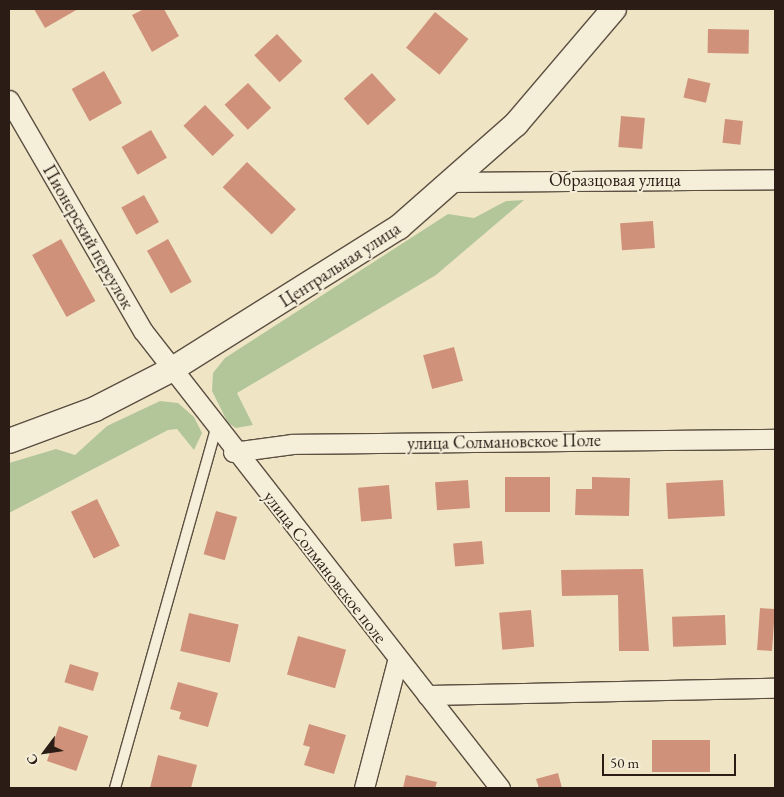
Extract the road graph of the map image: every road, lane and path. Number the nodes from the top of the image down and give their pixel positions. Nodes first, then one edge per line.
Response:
1 (614, 9) edge
2 (9, 100) edge
3 (775, 179) edge
4 (456, 182) junction
5 (171, 370) junction
6 (216, 428) junction
7 (775, 439) edge
8 (9, 441) edge
9 (234, 452) junction
10 (396, 661) junction
11 (775, 688) edge
12 (427, 695) junction
13 (114, 788) edge
14 (364, 788) edge
15 (500, 788) edge

1 - 4 street, Центральная улица
2 - 5 street, Пионерский переулок
3 - 4 street, Образцовая улица
4 - 5 street, Центральная улица
5 - 6 street, улица Солмановское поле
5 - 8 street, Центральная улица
6 - 9 street, улица Солмановское поле
6 - 13 lane
7 - 9 street, улица Солмановское Поле
9 - 10 street, улица Солмановское поле
10 - 12 street
10 - 14 street, улица Солмановское поле
11 - 12 street
12 - 15 street

